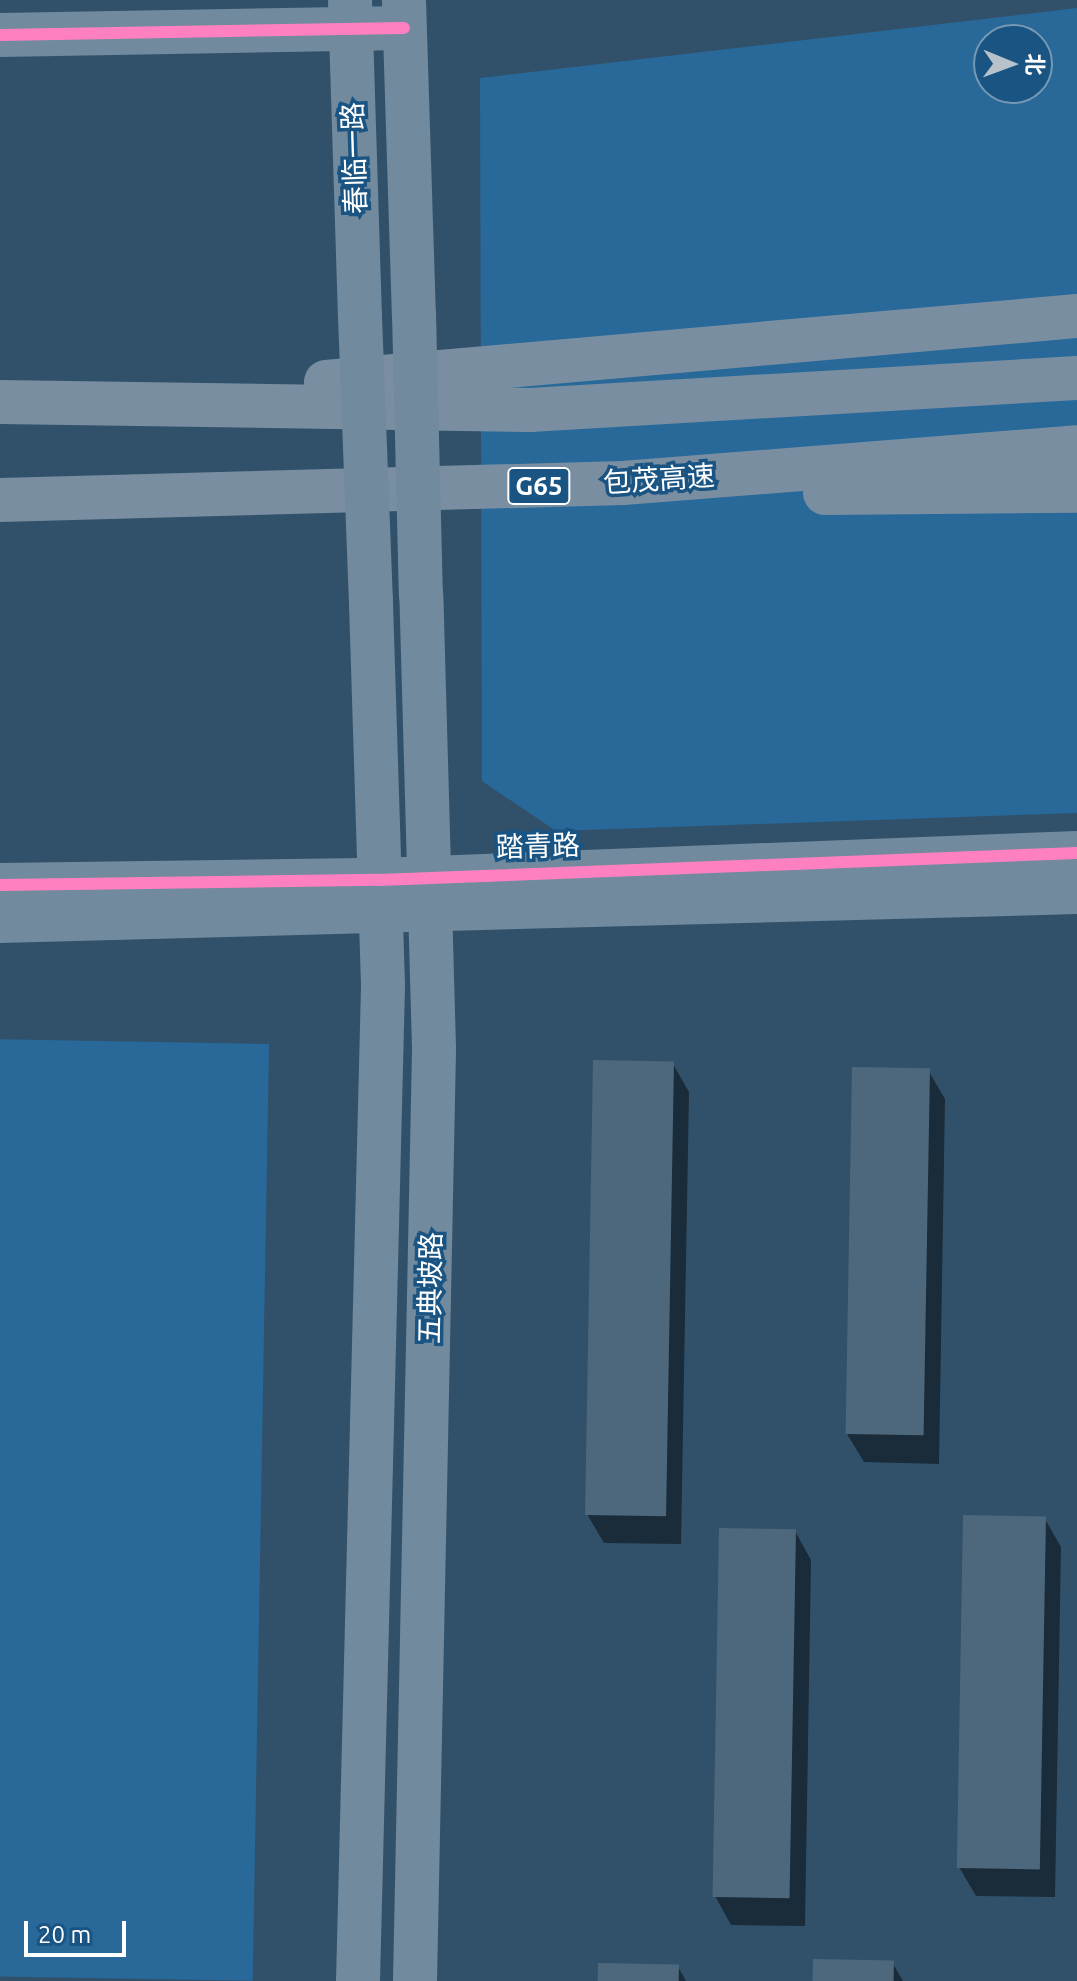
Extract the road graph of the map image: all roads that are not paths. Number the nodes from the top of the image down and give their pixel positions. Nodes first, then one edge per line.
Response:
1 (350, 14) edge
2 (404, 14) edge
3 (0, 35) edge
4 (1077, 316) edge
5 (1077, 378) edge
6 (0, 402) edge
7 (61, 402) junction
8 (1077, 447) edge
9 (1077, 491) edge
10 (335, 494) junction
11 (0, 500) edge
12 (421, 595) joint
13 (371, 598) joint
14 (1077, 853) edge
15 (0, 885) edge
16 (434, 891) junction
17 (1077, 892) edge
18 (380, 895) junction
19 (0, 921) edge
20 (358, 1981) edge
21 (415, 1981) edge

1 - 2 main road
1 - 3 main road
1 - 13 main road, 春临一路, bridge
2 - 12 main road, 春临一路, bridge
4 - 7 highway
5 - 7 highway
6 - 7 highway
8 - 10 highway, 包茂高速 / G65
9 - 10 highway
10 - 11 highway, 包茂高速 / G65
12 - 16 main road, 五典坡路
13 - 18 main road, 五典坡路
14 - 16 main road, 踏青路
15 - 18 main road, 踏青路
16 - 17 main road, 踏青路
16 - 18 main road, 踏青路
16 - 21 main road, 五典坡路
18 - 19 main road, 踏青路
18 - 20 main road, 五典坡路

